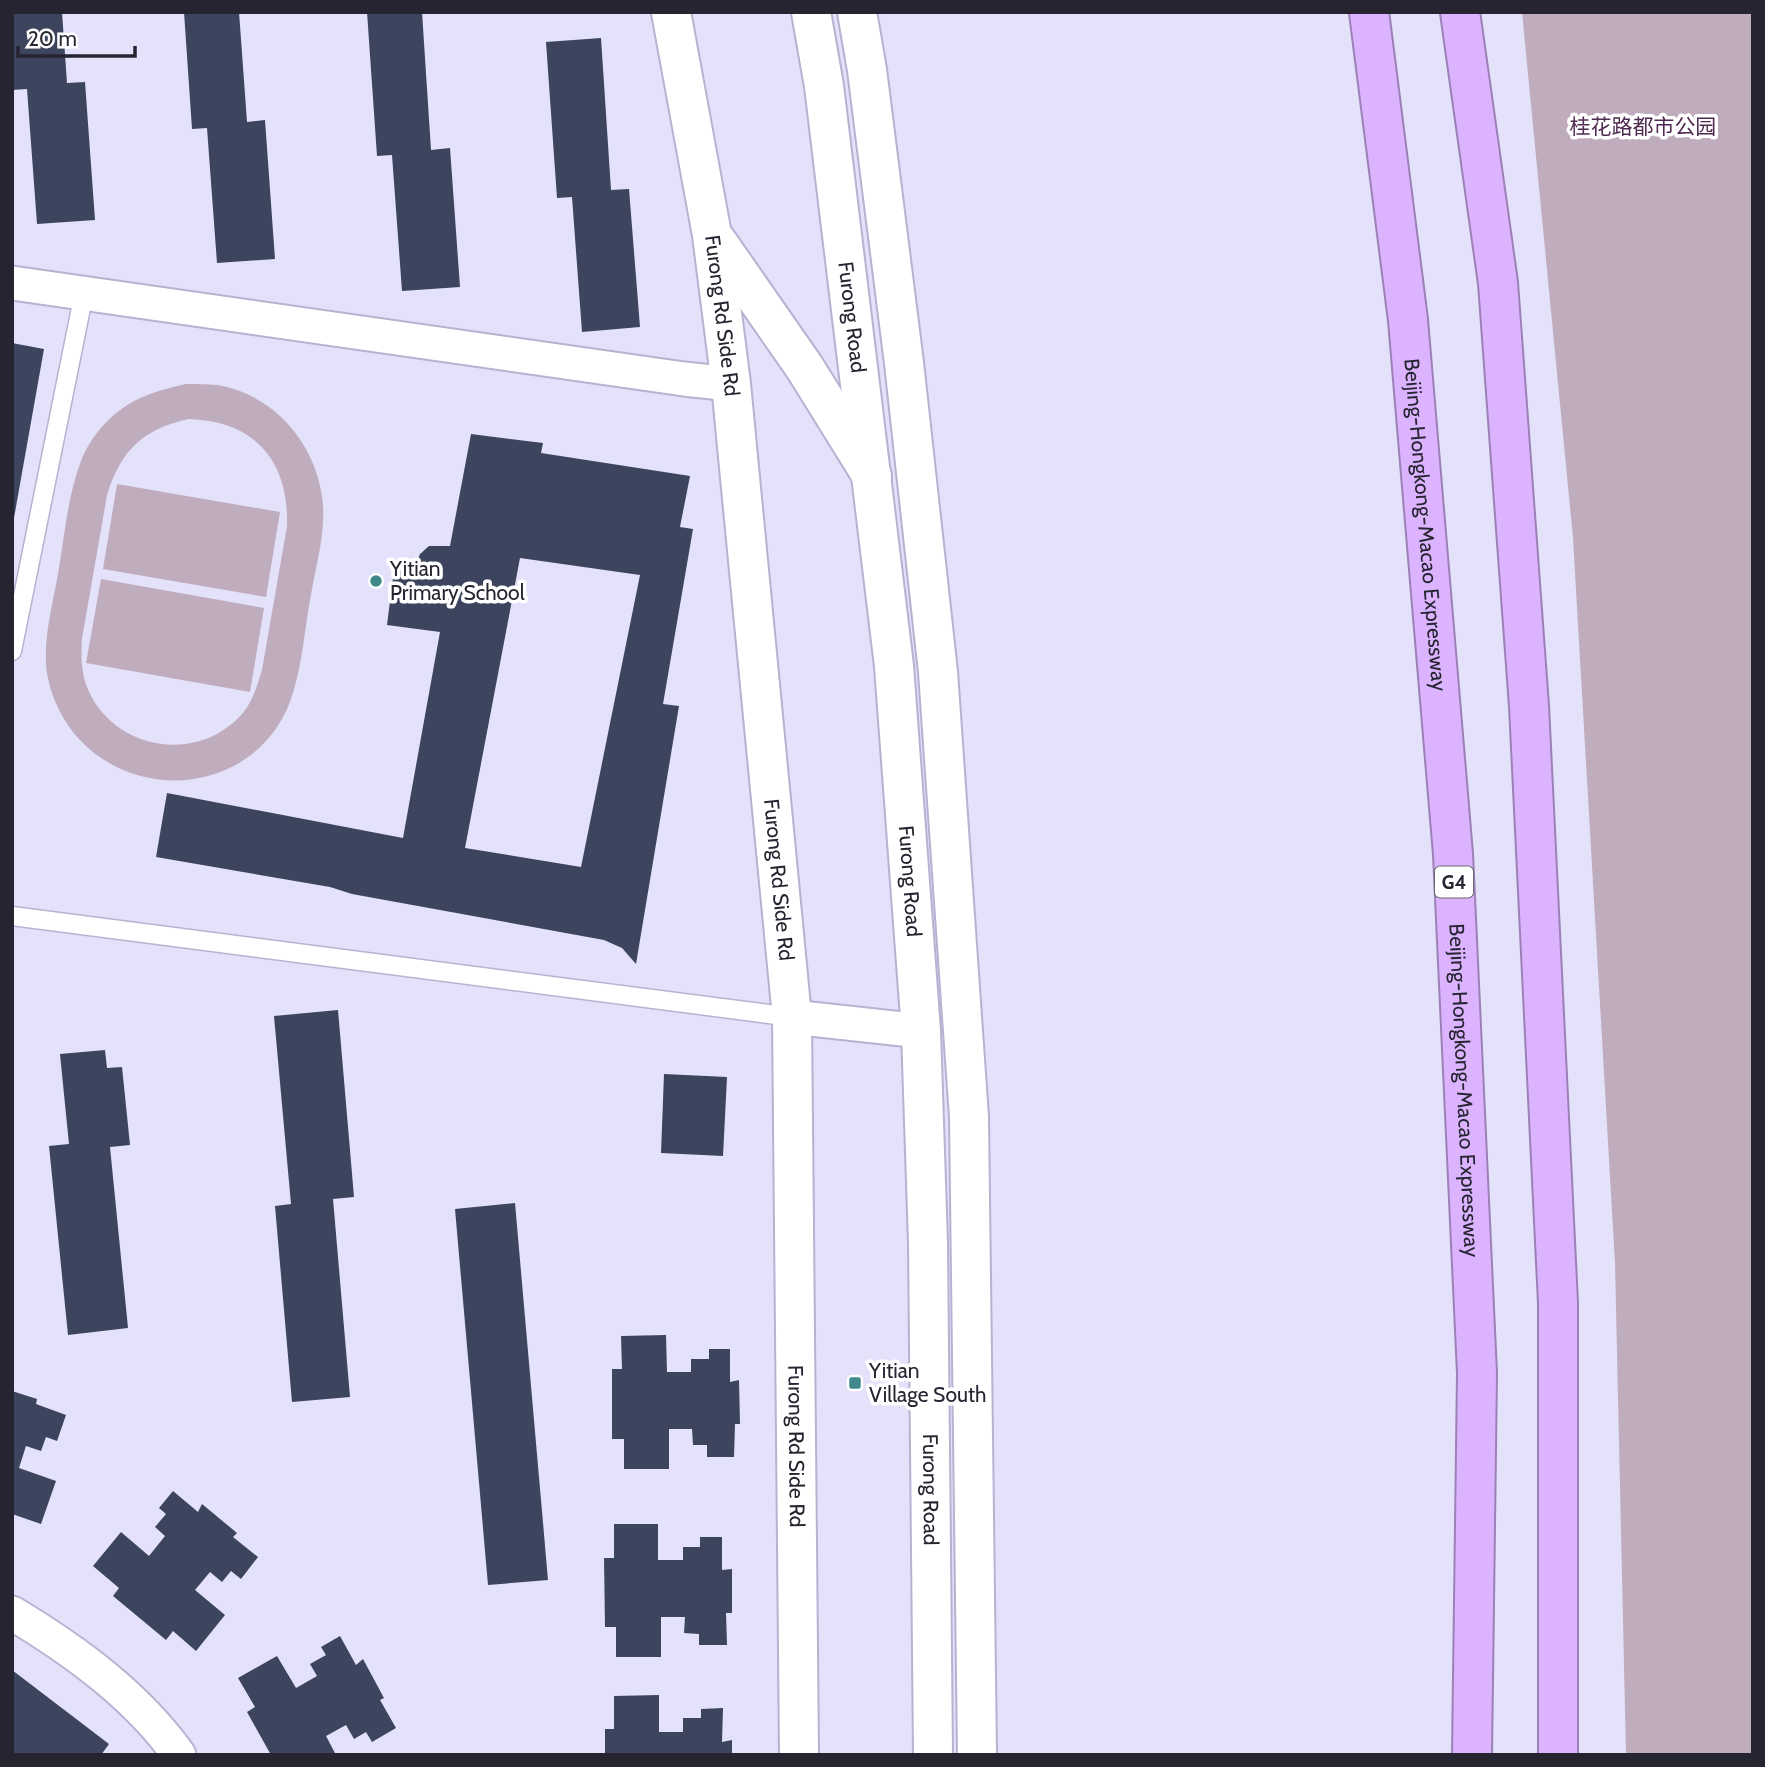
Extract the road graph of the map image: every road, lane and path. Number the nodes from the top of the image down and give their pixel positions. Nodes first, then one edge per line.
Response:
1 (671, 12) edge
2 (811, 12) edge
3 (857, 12) edge
4 (1369, 12) edge
5 (1460, 12) edge
6 (712, 235) junction
7 (12, 283) edge
8 (84, 293) junction
9 (731, 384) junction
10 (872, 476) junction
11 (12, 652) edge
12 (12, 916) edge
13 (792, 1017) junction
14 (921, 1031) junction
15 (12, 1613) edge
16 (179, 1755) edge
17 (799, 1755) edge
18 (933, 1755) edge
19 (977, 1755) edge
20 (1472, 1755) edge
21 (1558, 1755) edge

1 - 6 main road, Furong Rd Side Rd
2 - 10 main road, Furong Road
3 - 19 main road, Furong Road
4 - 20 highway, Beijing-Hongkong-Macao Expressway / G4
5 - 21 highway
6 - 9 main road, Furong Rd Side Rd
6 - 10 main road
7 - 8 street
8 - 9 street
8 - 11 lane
9 - 13 main road, Furong Rd Side Rd
10 - 14 main road, Furong Road
12 - 13 lane
13 - 14 street
13 - 17 main road, Furong Rd Side Rd
14 - 18 main road, Furong Road
15 - 16 street

